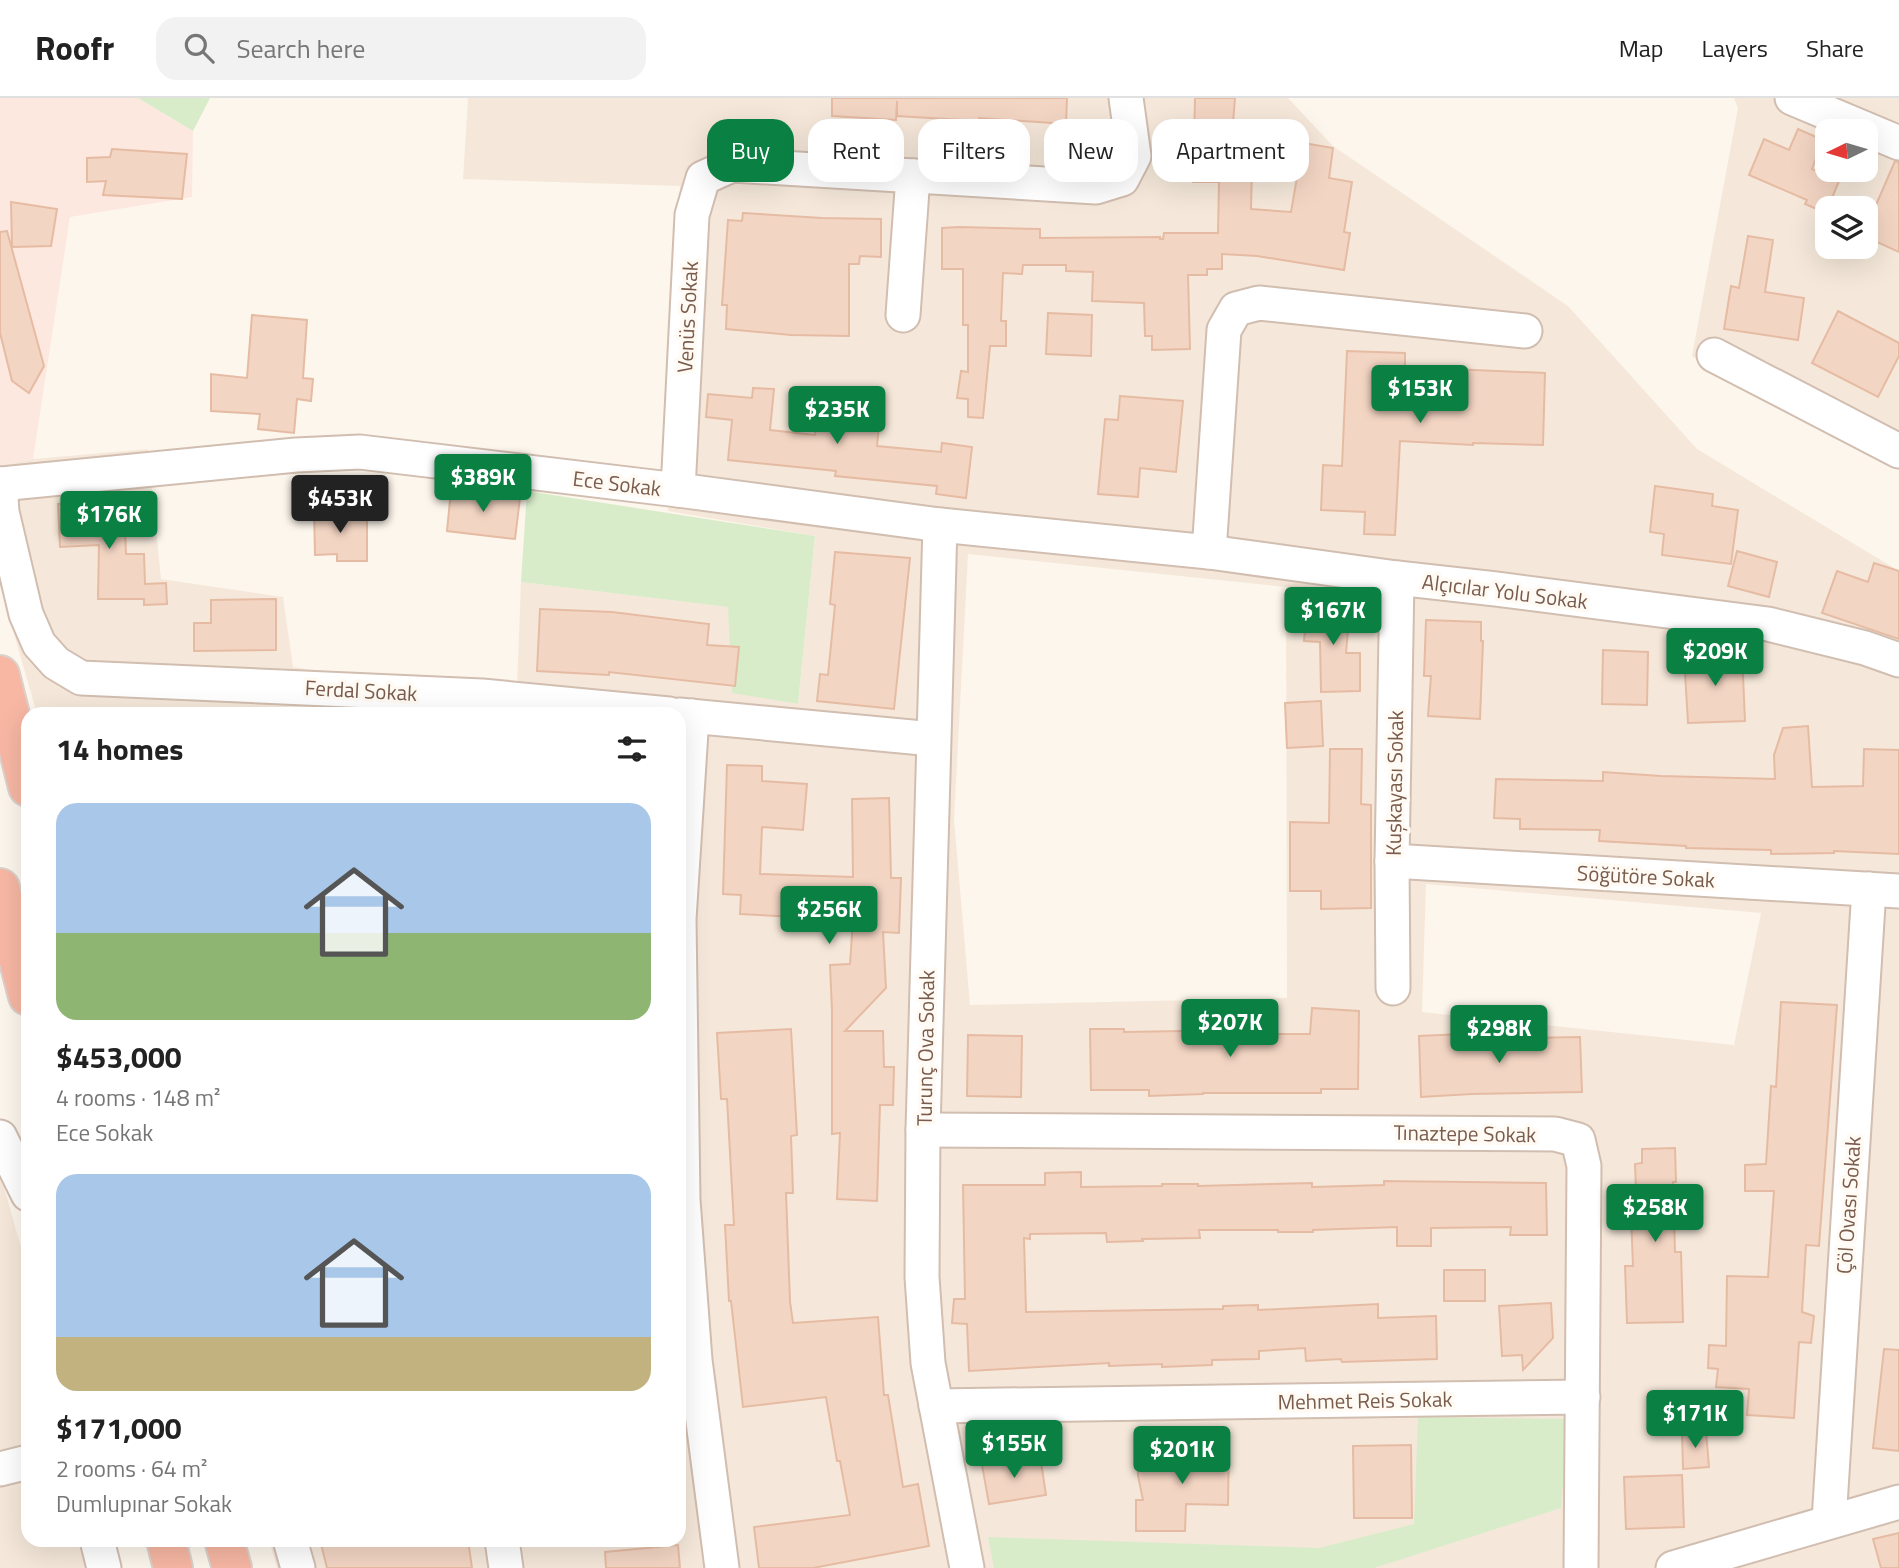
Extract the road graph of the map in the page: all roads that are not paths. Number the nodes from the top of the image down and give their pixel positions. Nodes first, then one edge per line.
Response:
1 (1126, 98) edge
2 (1791, 98) edge
3 (1899, 143) edge
4 (913, 176) junction
5 (903, 315) dead end
6 (1525, 331) dead end
7 (1714, 355) dead end
8 (1899, 451) edge
9 (0, 484) edge
10 (678, 490) junction
11 (940, 525) junction
12 (1209, 552) junction
13 (1397, 578) junction
14 (1899, 660) edge
15 (0, 675) edge
16 (597, 707) edge
17 (686, 716) edge
18 (933, 739) junction
19 (21, 759) edge
20 (1392, 862) junction
21 (0, 888) edge
22 (1884, 890) edge
23 (21, 969) edge
24 (1393, 988) dead end
25 (923, 1130) junction
26 (0, 1137) edge
27 (21, 1169) edge
28 (686, 1249) edge
29 (1583, 1397) junction
30 (936, 1406) junction
31 (21, 1464) edge
32 (0, 1469) edge
33 (1899, 1502) edge
34 (1829, 1521) junction
35 (99, 1547) edge
36 (168, 1547) edge
37 (226, 1547) edge
38 (292, 1547) edge
39 (503, 1547) edge
40 (104, 1568) edge
41 (173, 1568) edge
42 (232, 1568) edge
43 (298, 1568) edge
44 (506, 1568) edge
45 (722, 1568) edge
46 (967, 1568) edge
47 (1581, 1568) edge
48 (1673, 1568) edge

1 - 4 street
2 - 3 street
4 - 5 street
4 - 10 street, Venüs Sokak
6 - 12 street
7 - 8 street
9 - 10 street, Ece Sokak
9 - 16 street, Ferdal Sokak
10 - 11 street, Ece Sokak
11 - 12 street, Alçıcılar Yolu Sokak
11 - 18 street, Turunç Ova Sokak
12 - 13 street, Alçıcılar Yolu Sokak
13 - 14 street, Alçıcılar Yolu Sokak
13 - 20 street, Kuşkayası Sokak
15 - 19 highway
17 - 18 street, Ferdal Sokak
18 - 25 street, Turunç Ova Sokak
20 - 22 street, Söğütöre Sokak
20 - 24 street, Kuşkayası Sokak
21 - 23 highway
22 - 34 street, Çöl Ovası Sokak
25 - 29 street, Tınaztepe Sokak
25 - 30 street, Turunç Ova Sokak
26 - 27 street
28 - 45 street
29 - 30 street, Mehmet Reis Sokak
29 - 47 street, Tınaztepe Sokak
30 - 46 street, Turunç Ova Sokak
31 - 32 street
33 - 34 street
34 - 48 street
35 - 40 street
36 - 41 highway
37 - 42 highway
38 - 43 street
39 - 44 street

